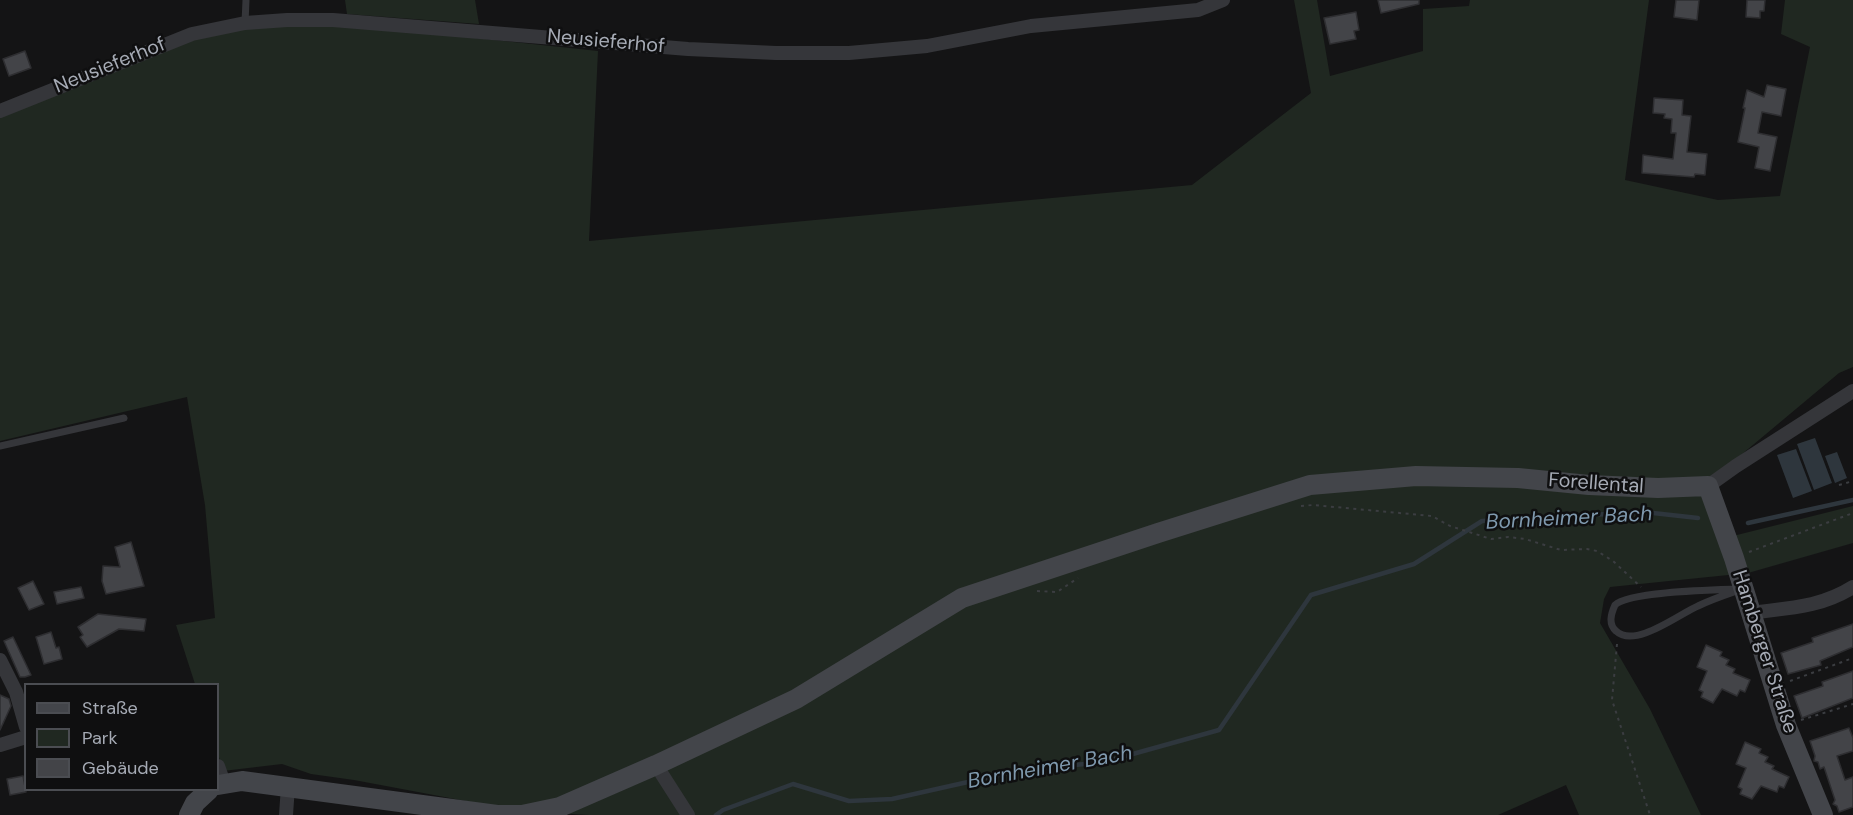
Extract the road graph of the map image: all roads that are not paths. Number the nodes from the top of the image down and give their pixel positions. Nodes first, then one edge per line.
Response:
1 (246, 0) edge
2 (1223, 0) edge
3 (245, 23) junction
4 (0, 111) edge
5 (1853, 391) edge
6 (124, 418) dead end
7 (0, 446) edge
8 (1708, 486) junction
9 (1853, 587) edge
10 (1742, 589) junction
11 (1750, 613) junction
12 (0, 660) edge
13 (24, 720) edge
14 (24, 738) edge
15 (0, 745) edge
16 (656, 765) junction
17 (219, 781) edge
18 (288, 786) junction
19 (207, 791) edge
20 (189, 815) edge
21 (286, 815) edge
22 (688, 815) edge
23 (1823, 815) edge

1 - 3 lane
2 - 3 street, Neusieferhof
3 - 4 street, Neusieferhof
5 - 8 street
6 - 7 lane
8 - 10 street, Hamberger Straße
8 - 16 street, Forellental
9 - 11 street
10 - 10 lane
10 - 11 street, Hamberger Straße
11 - 23 street, Hamberger Straße
12 - 13 street
14 - 15 street
16 - 18 street, Forellental
16 - 22 street
17 - 18 street, Forellental
18 - 21 street
19 - 20 street

